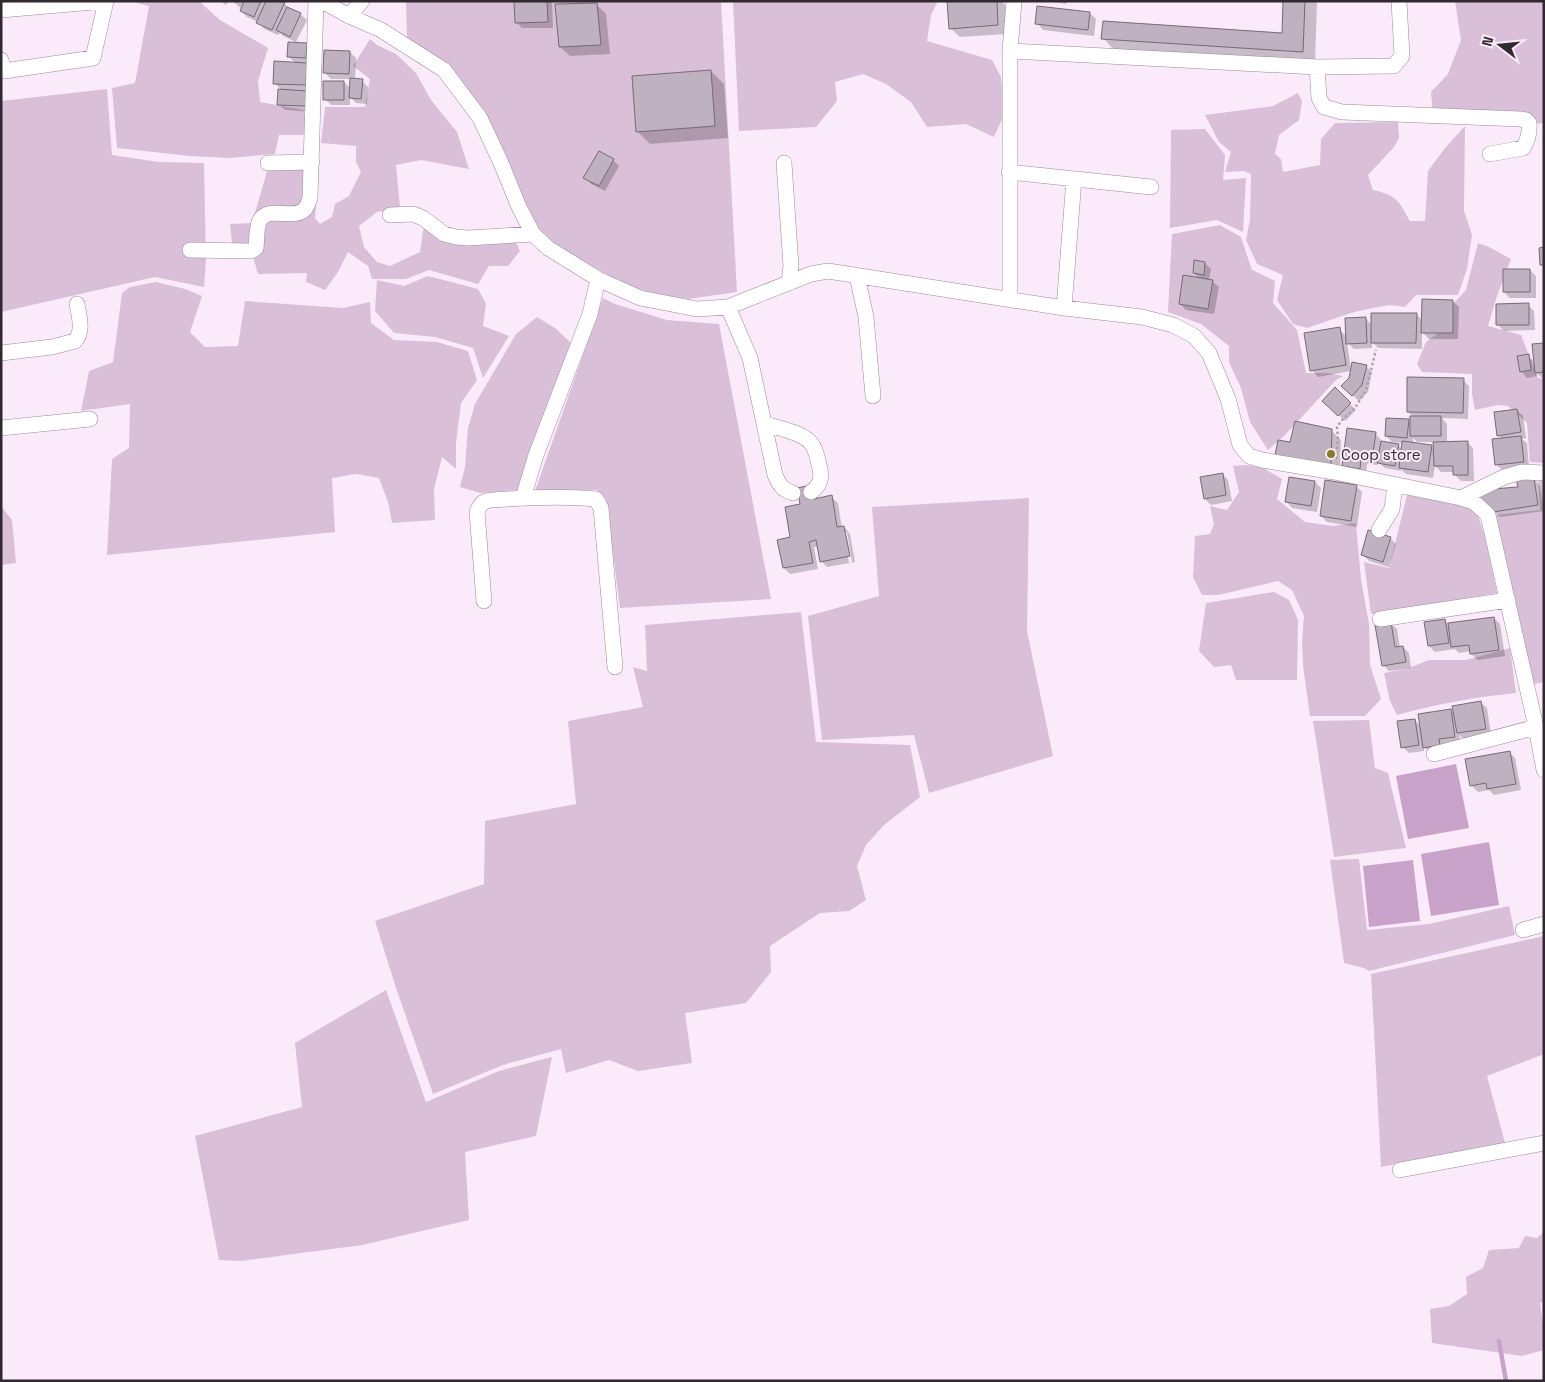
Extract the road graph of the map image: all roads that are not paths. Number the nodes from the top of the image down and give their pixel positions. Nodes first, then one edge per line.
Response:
1 (105, 1) edge
2 (316, 1) edge
3 (322, 1) edge
4 (362, 1) edge
5 (1014, 1) edge
6 (1399, 1) edge
7 (1, 10) edge
8 (349, 16) junction
9 (1010, 51) junction
10 (1, 60) edge
11 (1317, 67) junction
12 (1490, 154) dead end
13 (312, 162) junction
14 (268, 163) dead end
15 (784, 163) dead end
16 (1009, 172) junction
17 (1074, 179) junction
18 (1151, 187) dead end
19 (390, 215) dead end
20 (533, 234) junction
21 (190, 250) dead end
22 (857, 276) junction
23 (598, 279) junction
24 (790, 283) junction
25 (1010, 300) junction
26 (76, 304) dead end
27 (728, 308) junction
28 (1064, 308) junction
29 (1, 353) edge
30 (873, 396) dead end
31 (90, 419) dead end
32 (764, 424) junction
33 (1, 428) edge
34 (1544, 473) edge
35 (1394, 485) junction
36 (811, 492) dead end
37 (793, 493) dead end
38 (523, 498) junction
39 (1461, 498) junction
40 (1379, 530) dead end
41 (1508, 600) junction
42 (484, 601) dead end
43 (1380, 619) dead end
44 (615, 667) dead end
45 (1539, 732) edge
46 (1434, 754) dead end
47 (1544, 770) edge
48 (1544, 924) edge
49 (1523, 930) dead end
50 (1544, 1143) edge
51 (1400, 1170) dead end

1 - 7 street
1 - 10 street
2 - 13 street
3 - 8 street
4 - 8 street
5 - 9 street
6 - 11 street
8 - 20 street
9 - 11 street
9 - 16 street
11 - 12 street
13 - 14 street
13 - 21 street
15 - 24 street
16 - 17 street
16 - 25 street
17 - 18 street
17 - 28 street
19 - 20 street
20 - 23 street
22 - 24 street
22 - 25 street
22 - 30 street
23 - 27 street
23 - 38 street
24 - 27 street
25 - 28 street
26 - 29 street
27 - 32 street
28 - 35 street
31 - 33 street
32 - 36 street
32 - 37 street
34 - 39 street
35 - 39 street
35 - 40 street
38 - 42 street
38 - 44 street
39 - 41 street
41 - 43 street
41 - 45 street
45 - 46 street
45 - 47 street
48 - 49 street
50 - 51 street

